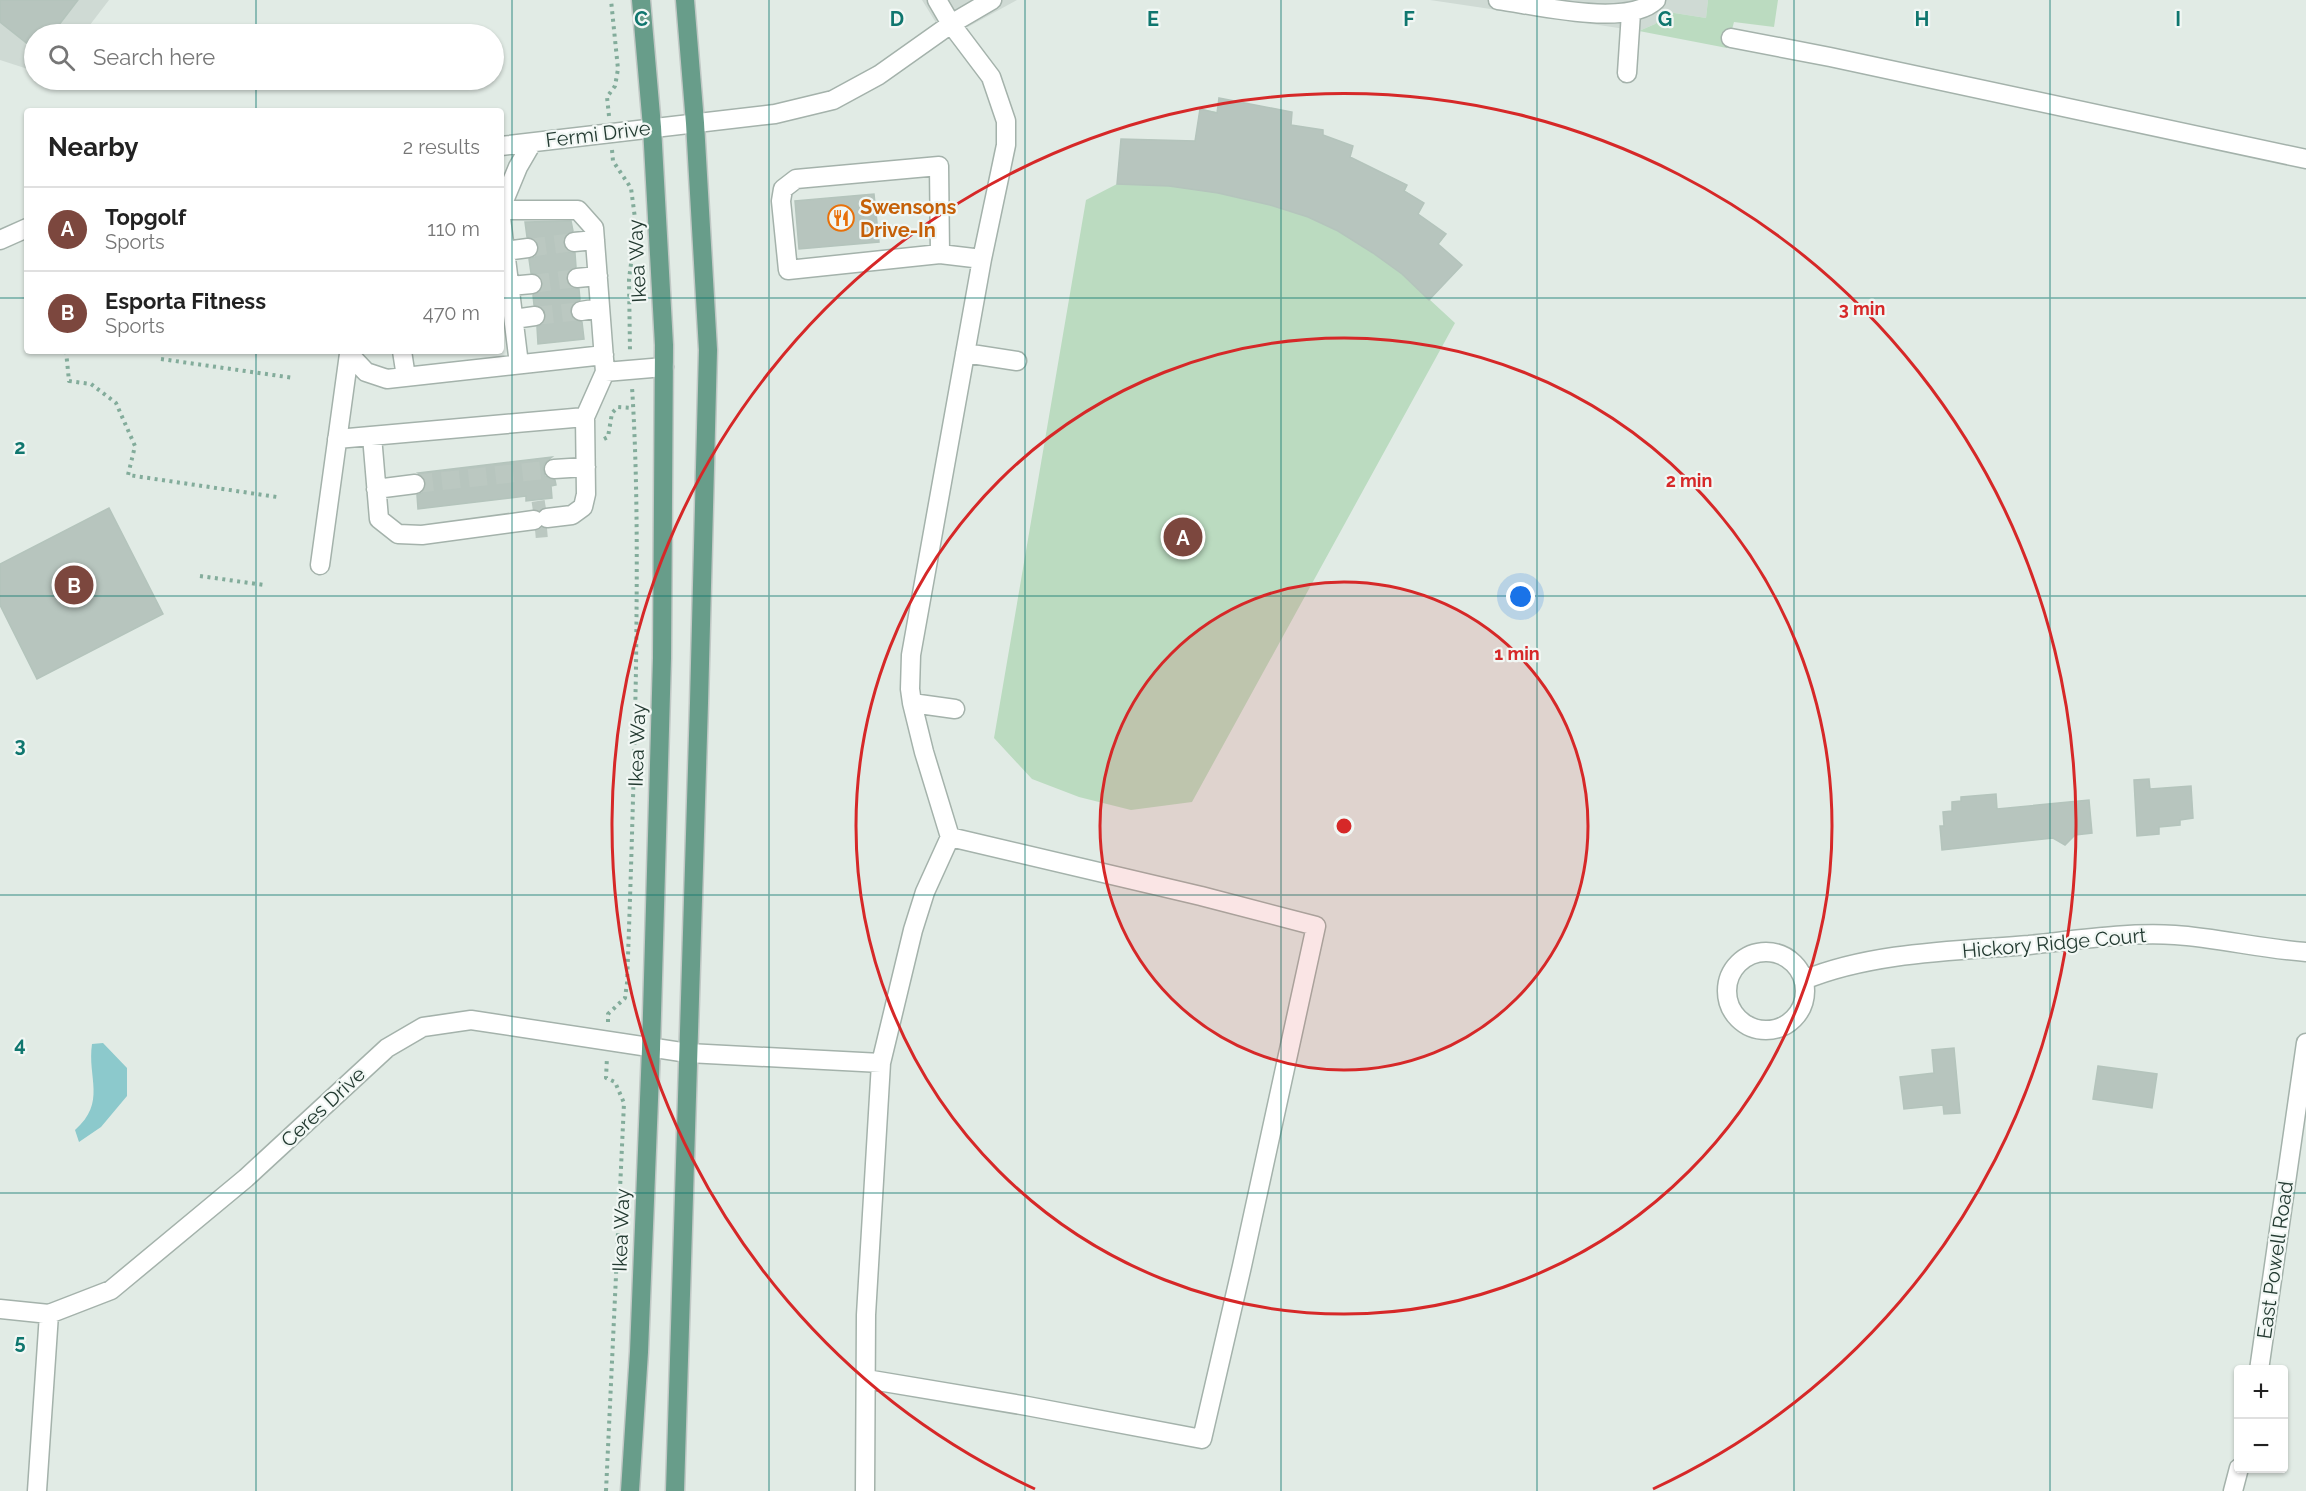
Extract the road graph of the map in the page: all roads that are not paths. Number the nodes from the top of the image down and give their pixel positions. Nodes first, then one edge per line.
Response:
1 (641, 0) edge
2 (685, 0) edge
3 (937, 0) edge
4 (992, 0) edge
5 (1498, 0) edge
6 (1656, 0) edge
7 (1630, 13) junction
8 (951, 24) junction
9 (1731, 38) dead end
10 (1627, 73) dead end
11 (695, 123) junction
12 (652, 127) junction
13 (532, 143) junction
14 (504, 146) edge
15 (2306, 159) edge
16 (504, 202) edge
17 (504, 209) edge
18 (24, 229) edge
19 (0, 240) edge
20 (595, 240) junction
21 (574, 242) tunnel mouth
22 (504, 243) edge
23 (528, 248) tunnel mouth
24 (505, 251) junction
25 (940, 254) junction
26 (982, 259) junction
27 (598, 276) junction
28 (578, 278) tunnel mouth
29 (532, 284) tunnel mouth
30 (510, 286) junction
31 (600, 308) junction
32 (581, 311) tunnel mouth
33 (535, 316) tunnel mouth
34 (514, 319) junction
35 (965, 353) junction
36 (349, 354) edge
37 (350, 354) edge
38 (402, 354) edge
39 (1017, 361) dead end
40 (605, 363) junction
41 (519, 364) junction
42 (664, 367) junction
43 (406, 377) junction
44 (585, 417) junction
45 (372, 436) junction
46 (337, 439) junction
47 (586, 467) junction
48 (554, 469) tunnel mouth
49 (415, 484) tunnel mouth
50 (376, 489) junction
51 (320, 565) dead end
52 (912, 703) junction
53 (955, 708) dead end
54 (950, 837) junction
55 (2306, 952) edge
56 (1804, 980) junction
57 (2306, 1043) edge
58 (651, 1049) junction
59 (688, 1053) junction
60 (881, 1062) junction
61 (0, 1309) edge
62 (50, 1314) junction
63 (2260, 1365) edge
64 (866, 1379) junction
65 (2238, 1473) edge
66 (37, 1491) edge
67 (630, 1491) edge
68 (675, 1491) edge
69 (865, 1491) edge
70 (2233, 1491) edge

1 - 12 main road, Ikea Way
2 - 11 main road
3 - 8 street
4 - 8 street, Fermi Drive
5 - 7 street
6 - 7 street
7 - 10 street
8 - 11 street, Fermi Drive
8 - 26 street
9 - 15 street
11 - 12 street, Fermi Drive
11 - 59 main road
12 - 13 street, Fermi Drive
12 - 42 main road, Ikea Way
13 - 14 street, Fermi Drive
13 - 16 street
17 - 20 street
18 - 19 street
20 - 21 street
20 - 27 street
22 - 24 street
23 - 24 street
24 - 30 street
25 - 25 street
25 - 26 street
26 - 35 street
27 - 28 street
27 - 31 street
29 - 30 street
30 - 34 street
31 - 32 street
31 - 40 street
33 - 34 street
34 - 41 street
35 - 39 street
35 - 52 street
36 - 46 street
37 - 43 street
38 - 43 street
40 - 41 street
40 - 42 street
40 - 44 street
41 - 43 street
42 - 58 main road, Ikea Way
44 - 45 street
44 - 47 street
45 - 46 street
45 - 50 street
46 - 51 street
47 - 48 street
47 - 50 street
49 - 50 street
52 - 53 street
52 - 54 street
54 - 60 street
54 - 64 street
55 - 56 street, Hickory Ridge Court
56 - 56 street
57 - 63 street, East Powell Road
58 - 59 street, Ceres Drive
58 - 62 street, Ceres Drive
58 - 67 main road, Ikea Way
59 - 60 street, Ceres Drive
59 - 68 main road
60 - 64 street
61 - 62 street, Ceres Drive
62 - 66 street
64 - 69 street
65 - 70 street

